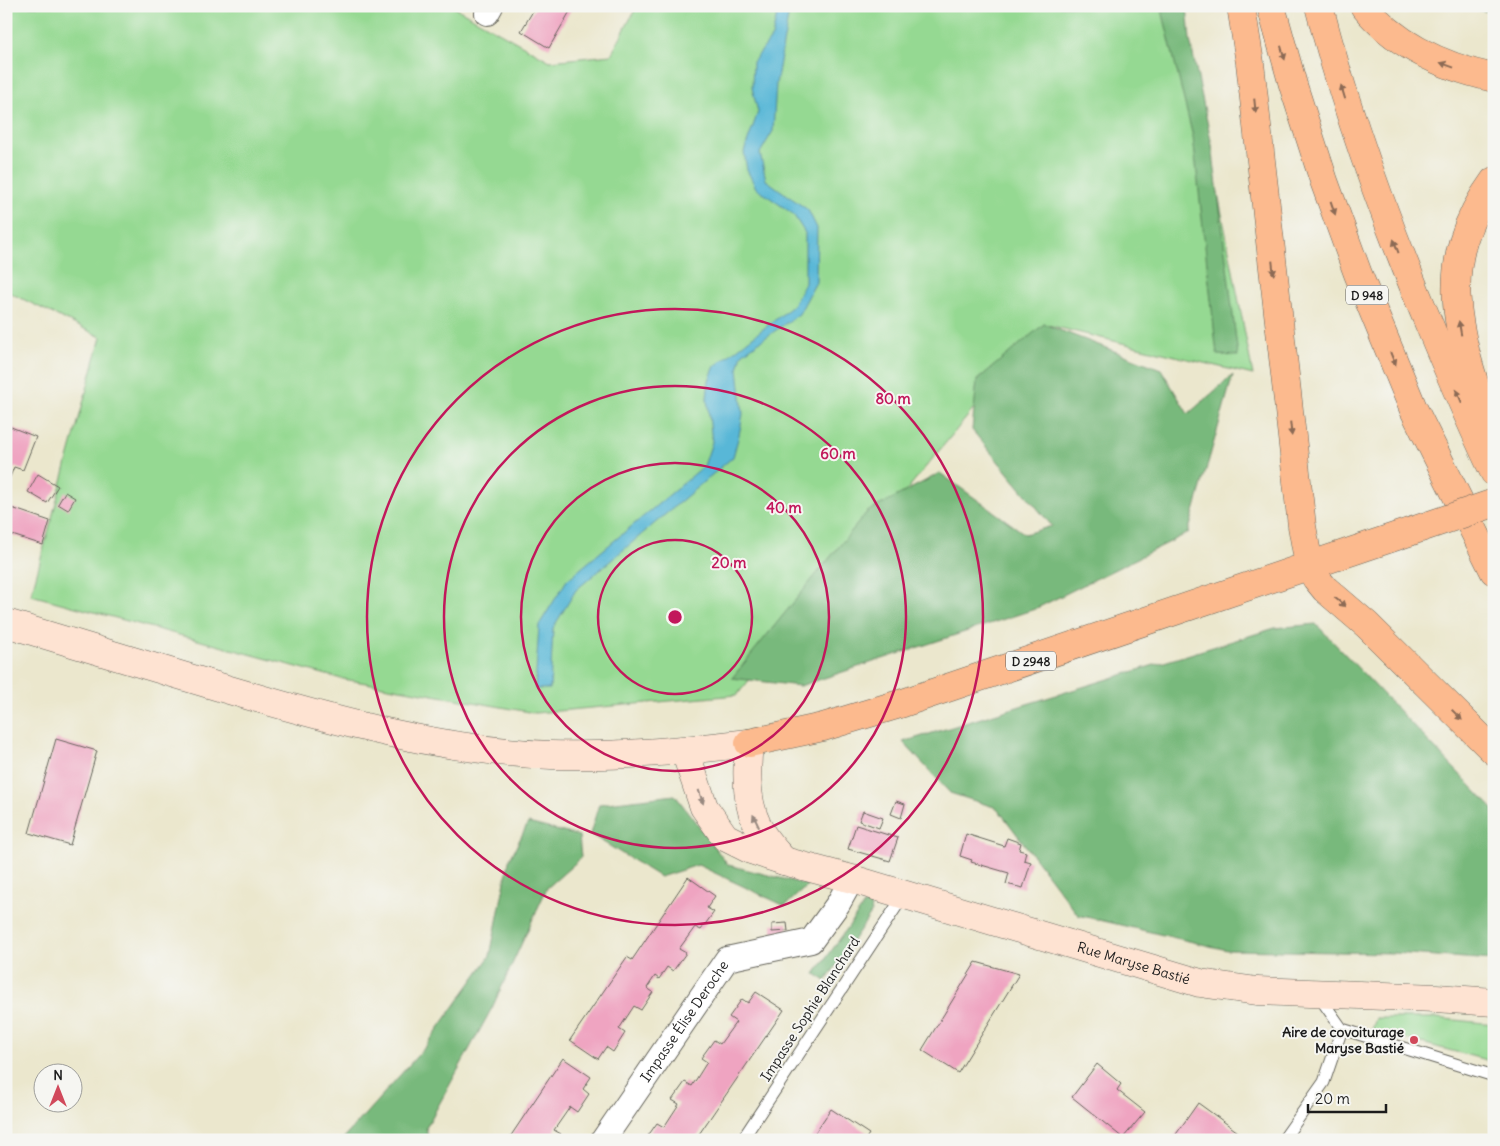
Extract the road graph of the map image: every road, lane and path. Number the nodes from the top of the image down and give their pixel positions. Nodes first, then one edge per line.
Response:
1 (1241, 6) edge
2 (1271, 6) edge
3 (1319, 6) edge
4 (1364, 6) edge
5 (1494, 78) edge
6 (1494, 181) edge
7 (1494, 442) edge
8 (1494, 472) edge
9 (1494, 503) edge
10 (1309, 566) junction
11 (1494, 571) edge
12 (6, 623) edge
13 (749, 743) junction
14 (685, 751) junction
15 (1494, 751) edge
16 (784, 861) junction
17 (852, 879) junction
18 (904, 895) junction
19 (1317, 994) junction
20 (1494, 1002) edge
21 (1342, 1029) junction
22 (1494, 1076) edge
23 (603, 1140) edge
24 (742, 1140) edge
25 (1283, 1140) edge

1 -> 10 highway
2 -> 11 highway, D 948
8 -> 3 highway
5 -> 4 highway
7 -> 6 highway
9 - 10 highway, bridge
10 - 13 highway, D 2948
10 -> 15 highway
12 - 14 street, D 2948
13 - 14 street, D 2948
16 -> 13 street
14 -> 16 street, Rue Maryse Bastié
16 - 17 street, Rue Maryse Bastié
17 - 18 street, Rue Maryse Bastié
17 - 23 street, Impasse Élise Deroche
18 - 19 street, Rue Maryse Bastié
18 - 24 lane, Impasse Sophie Blanchard
19 - 20 street, Rue Maryse Bastié
19 - 21 lane
21 - 22 lane
21 - 25 lane

